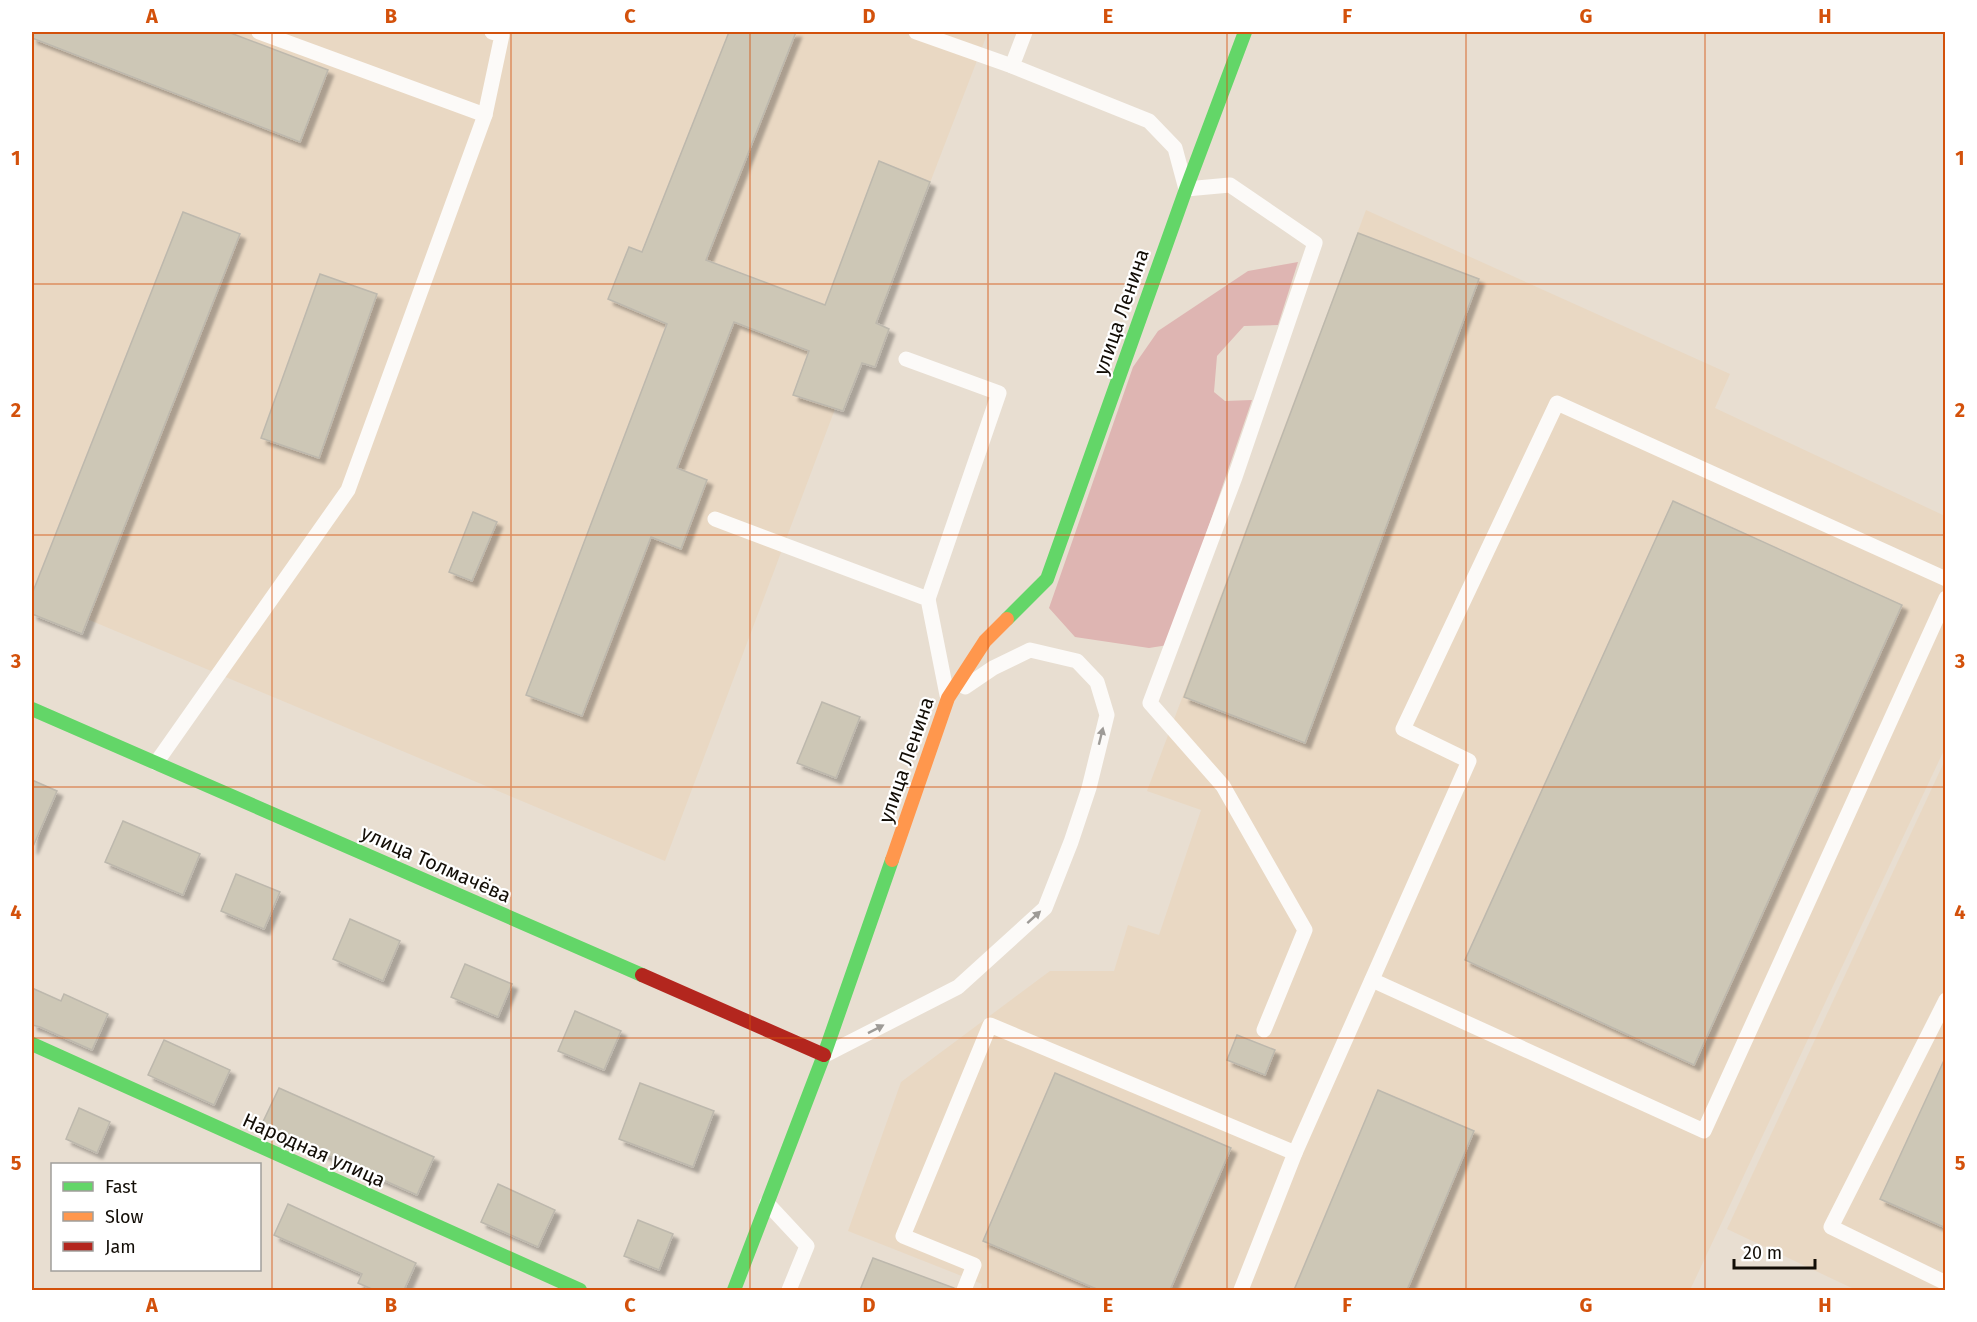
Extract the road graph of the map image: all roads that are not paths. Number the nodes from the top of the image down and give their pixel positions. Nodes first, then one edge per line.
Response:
1 (259, 32) edge
2 (916, 32) edge
3 (1025, 32) edge
4 (1245, 32) edge
5 (499, 33) edge
6 (1012, 66) junction
7 (485, 115) junction
8 (1185, 189) junction
9 (906, 359) dead end
10 (715, 519) dead end
11 (1946, 579) edge
12 (1946, 598) edge
13 (928, 599) junction
14 (948, 698) junction
15 (32, 709) edge
16 (156, 763) junction
17 (1372, 980) junction
18 (1946, 1000) edge
19 (1264, 1030) dead end
20 (32, 1044) edge
21 (824, 1055) junction
22 (1296, 1153) junction
23 (767, 1203) junction
24 (1946, 1283) edge
25 (580, 1290) edge
26 (734, 1290) edge
27 (789, 1290) edge
28 (964, 1290) edge
29 (1241, 1290) edge

1 - 7 lane
2 - 6 lane
3 - 6 lane
4 - 8 street, улица Ленина
5 - 7 lane
6 - 8 lane
7 - 16 lane
8 - 14 street, улица Ленина
8 - 19 lane
9 - 13 lane
10 - 13 lane
11 - 17 lane
12 - 17 lane
13 - 14 lane
14 - 21 street, улица Ленина
21 -> 14 lane
15 - 16 street, улица Толмачёва
16 - 21 street, улица Толмачёва
17 - 22 lane
18 - 24 lane
20 - 25 street, Народная улица
21 - 23 street, улица Ленина
22 - 28 lane
22 - 29 lane
23 - 26 street, улица Ленина
23 - 27 lane

